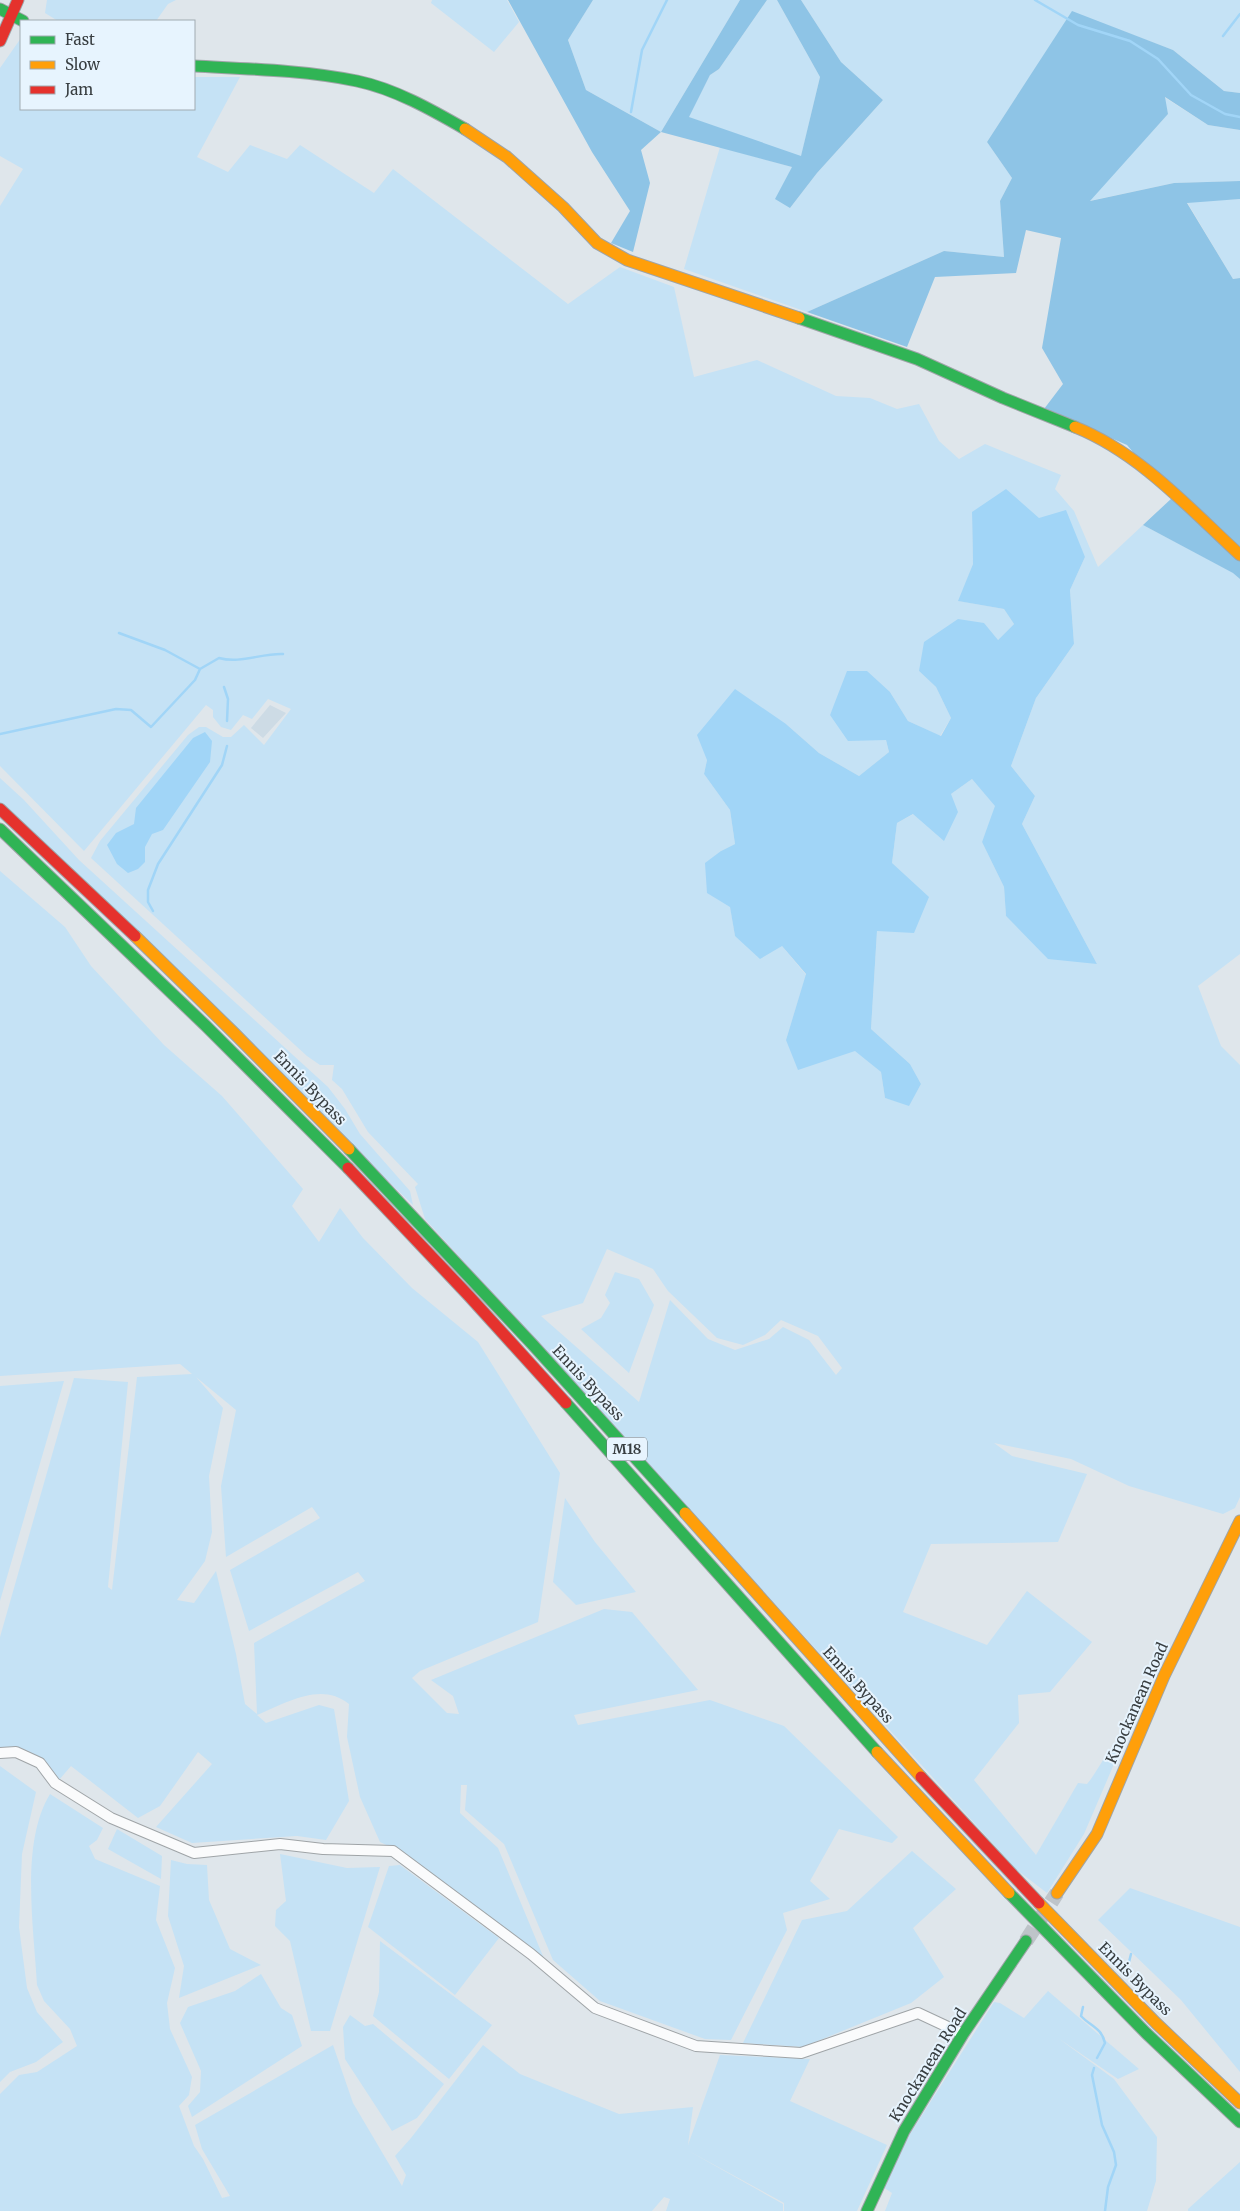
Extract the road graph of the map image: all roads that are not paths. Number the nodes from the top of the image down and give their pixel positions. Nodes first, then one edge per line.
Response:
1 (18, 0) edge
2 (0, 10) edge
3 (12, 15) junction
4 (21, 20) edge
5 (0, 41) edge
6 (195, 66) edge
7 (1240, 555) edge
8 (0, 809) edge
9 (0, 828) edge
10 (1240, 1521) edge
11 (0, 1753) edge
12 (1056, 1893) tunnel mouth
13 (1026, 1941) tunnel mouth
14 (963, 2034) junction
15 (1240, 2103) edge
16 (1240, 2122) edge
17 (867, 2211) edge

1 - 3 main road
2 - 3 main road
3 - 4 main road
3 - 5 main road
6 - 7 main road
8 - 15 main road, Ennis Bypass / M18
9 - 16 main road, Ennis Bypass / M18
10 - 12 main road, Knockanean Road
11 - 14 street
13 - 14 main road, Knockanean Road
14 - 17 main road, Knockanean Road

